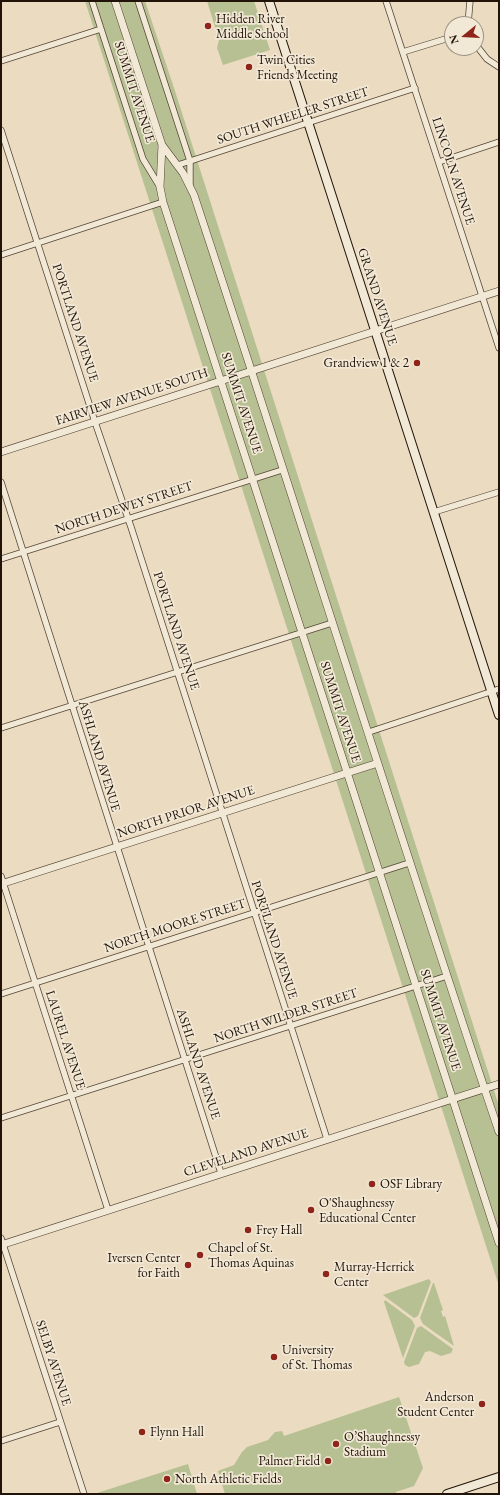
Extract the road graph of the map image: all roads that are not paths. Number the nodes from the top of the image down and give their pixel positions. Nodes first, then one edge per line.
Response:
1 (92, 1) edge
2 (115, 1) edge
3 (138, 1) edge
4 (269, 1) edge
5 (386, 1) edge
6 (470, 1) edge
7 (469, 16) edge
8 (101, 29) junction
9 (444, 39) edge
10 (403, 52) junction
11 (484, 55) edge
12 (1, 61) edge
13 (499, 67) edge
14 (415, 88) junction
15 (308, 123) junction
16 (1, 130) edge
17 (499, 142) edge
18 (162, 144) junction
19 (190, 161) junction
20 (439, 162) junction
21 (178, 165) junction
22 (190, 186) junction
23 (160, 187) junction
24 (163, 202) junction
25 (37, 243) junction
26 (1, 255) edge
27 (499, 291) edge
28 (483, 296) junction
29 (376, 331) junction
30 (499, 348) edge
31 (252, 371) junction
32 (220, 381) junction
33 (95, 422) junction
34 (1, 452) edge
35 (282, 470) junction
36 (253, 479) junction
37 (1, 482) edge
38 (499, 492) edge
39 (434, 512) junction
40 (127, 519) junction
41 (23, 552) junction
42 (1, 559) edge
43 (332, 623) junction
44 (303, 632) junction
45 (177, 672) junction
46 (495, 691) edge
47 (72, 706) junction
48 (499, 715) edge
49 (1, 728) edge
50 (369, 732) junction
51 (378, 763) junction
52 (347, 774) junction
53 (222, 814) junction
54 (117, 847) junction
55 (409, 863) junction
56 (380, 873) junction
57 (2, 881) edge
58 (254, 912) junction
59 (149, 946) junction
60 (447, 976) junction
61 (35, 983) junction
62 (417, 987) junction
63 (1, 994) edge
64 (290, 1026) junction
65 (185, 1060) junction
66 (499, 1084) edge
67 (484, 1089) junction
68 (71, 1097) junction
69 (453, 1099) junction
70 (1, 1118) edge
71 (499, 1132) edge
72 (327, 1139) junction
73 (221, 1173) junction
74 (108, 1210) junction
75 (2, 1242) edge
76 (499, 1243) edge
77 (60, 1422) junction
78 (1, 1441) edge
79 (499, 1478) edge
80 (84, 1494) edge
81 (447, 1494) edge

1 - 8 street, SUMMIT AVENUE
2 - 18 street, SUMMIT AVENUE
3 - 19 street, SUMMIT AVENUE
4 - 15 main road, GRAND AVENUE
5 - 10 street, LINCOLN AVENUE
6 - 7 street
8 - 12 street
8 - 23 street, SUMMIT AVENUE
9 - 10 street
10 - 14 street, LINCOLN AVENUE
11 - 13 street
14 - 15 street, SOUTH WHEELER STREET
14 - 20 street, LINCOLN AVENUE
15 - 19 street, SOUTH WHEELER STREET
15 - 29 main road, GRAND AVENUE
16 - 25 street, PORTLAND AVENUE
17 - 20 street
18 - 21 street, SUMMIT AVENUE
18 - 23 street, SUMMIT AVENUE
19 - 21 street, SOUTH WHEELER STREET
19 - 22 street, SUMMIT AVENUE
20 - 28 street, LINCOLN AVENUE
21 - 22 street, SUMMIT AVENUE
22 - 31 street, SUMMIT AVENUE
23 - 24 street, SUMMIT AVENUE
24 - 25 street
24 - 32 street, SUMMIT AVENUE
25 - 26 street
25 - 33 street, PORTLAND AVENUE
27 - 28 street, FAIRVIEW AVENUE SOUTH
28 - 29 street, FAIRVIEW AVENUE SOUTH
28 - 30 street, LINCOLN AVENUE
29 - 31 street, FAIRVIEW AVENUE SOUTH
29 - 39 main road, GRAND AVENUE
31 - 32 street, FAIRVIEW AVENUE SOUTH
31 - 35 street, SUMMIT AVENUE
32 - 33 street, FAIRVIEW AVENUE SOUTH
32 - 36 street, SUMMIT AVENUE
33 - 34 street, FAIRVIEW AVENUE SOUTH
33 - 40 street, PORTLAND AVENUE
35 - 36 street, NORTH DEWEY STREET
35 - 43 street, SUMMIT AVENUE
36 - 40 street, NORTH DEWEY STREET
36 - 44 street, SUMMIT AVENUE
37 - 41 street, ASHLAND AVENUE
38 - 39 street
39 - 46 main road, GRAND AVENUE
40 - 41 street, NORTH DEWEY STREET
40 - 45 street, PORTLAND AVENUE
41 - 42 street, NORTH DEWEY STREET
41 - 47 street, ASHLAND AVENUE
43 - 44 street
43 - 50 street, SUMMIT AVENUE
44 - 45 street
44 - 52 street, SUMMIT AVENUE
45 - 47 street
45 - 53 street, PORTLAND AVENUE
46 - 48 main road, GRAND AVENUE
46 - 50 street
47 - 49 street
47 - 54 street, ASHLAND AVENUE
50 - 51 street, SUMMIT AVENUE
51 - 52 street, NORTH PRIOR AVENUE
51 - 55 street, SUMMIT AVENUE
52 - 53 street, NORTH PRIOR AVENUE
52 - 56 street, SUMMIT AVENUE
53 - 54 street, NORTH PRIOR AVENUE
53 - 58 street, PORTLAND AVENUE
54 - 57 street, NORTH PRIOR AVENUE
54 - 59 street, ASHLAND AVENUE
55 - 56 street, NORTH MOORE STREET
55 - 60 street, SUMMIT AVENUE
56 - 58 street, NORTH MOORE STREET
56 - 62 street, SUMMIT AVENUE
57 - 61 street, LAUREL AVENUE
58 - 59 street, NORTH MOORE STREET
58 - 64 street, PORTLAND AVENUE
59 - 61 street, NORTH MOORE STREET
59 - 65 street, ASHLAND AVENUE
60 - 62 street, NORTH WILDER STREET
60 - 67 street, SUMMIT AVENUE
61 - 63 street, NORTH MOORE STREET
61 - 68 street, LAUREL AVENUE
62 - 64 street, NORTH WILDER STREET
62 - 69 street, SUMMIT AVENUE
64 - 65 street, NORTH WILDER STREET
64 - 72 street, PORTLAND AVENUE
65 - 68 street, NORTH WILDER STREET
65 - 73 street, ASHLAND AVENUE
66 - 67 street, CLEVELAND AVENUE
67 - 69 street, CLEVELAND AVENUE
67 - 71 street, SUMMIT AVENUE
68 - 70 street, NORTH WILDER STREET
68 - 74 street, LAUREL AVENUE
69 - 72 street, CLEVELAND AVENUE
69 - 76 street, SUMMIT AVENUE
72 - 73 street, CLEVELAND AVENUE
73 - 74 street, CLEVELAND AVENUE
74 - 75 street, CLEVELAND AVENUE
75 - 77 street, SELBY AVENUE
77 - 78 street
77 - 80 street, SELBY AVENUE
79 - 81 main road

